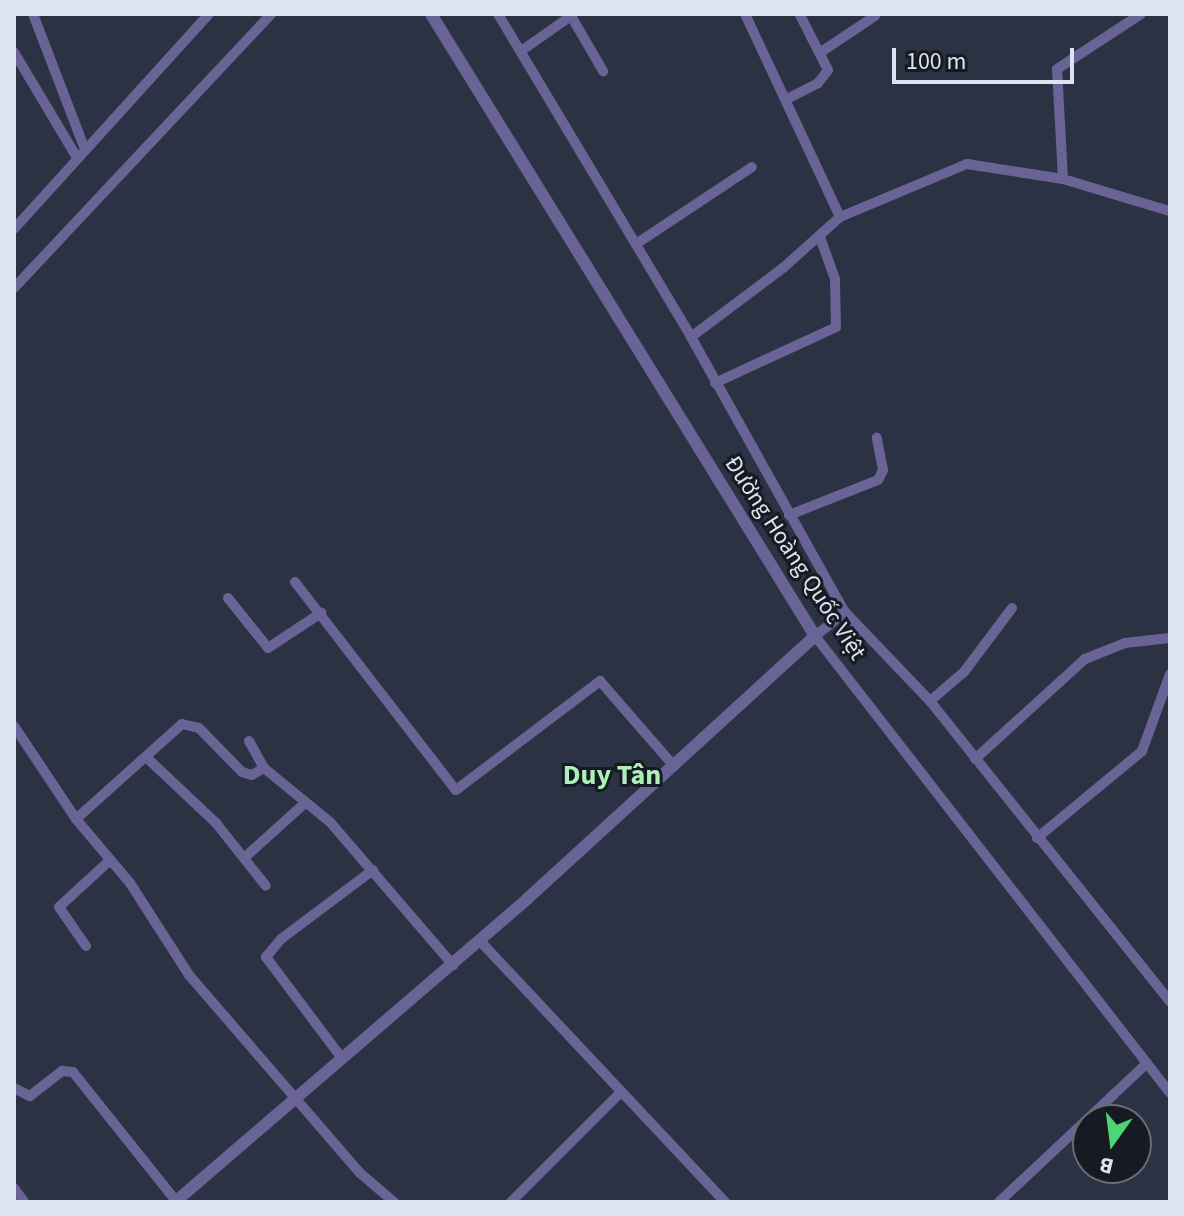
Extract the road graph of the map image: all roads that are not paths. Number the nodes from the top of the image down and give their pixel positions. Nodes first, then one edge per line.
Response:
1 (33, 14) edge
2 (209, 14) edge
3 (271, 14) edge
4 (431, 14) edge
5 (498, 14) edge
6 (745, 14) edge
7 (1141, 14) edge
8 (800, 15) edge
9 (875, 16) dead end
10 (521, 51) junction
11 (14, 52) edge
12 (821, 52) junction
13 (603, 71) dead end
14 (787, 99) junction
15 (84, 147) junction
16 (76, 156) junction
17 (752, 167) dead end
18 (1063, 179) junction
19 (1170, 211) edge
20 (840, 217) junction
21 (14, 229) edge
22 (820, 237) junction
23 (636, 244) junction
24 (14, 288) edge
25 (691, 337) junction
26 (715, 383) junction
27 (877, 438) dead end
28 (789, 515) junction
29 (295, 582) dead end
30 (228, 598) dead end
31 (1012, 608) dead end
32 (321, 613) junction
33 (841, 615) junction
34 (819, 633) junction
35 (1170, 638) edge
36 (1170, 674) edge
37 (930, 701) junction
38 (14, 726) edge
39 (249, 741) dead end
40 (146, 757) junction
41 (975, 759) junction
42 (674, 766) junction
43 (264, 768) junction
44 (304, 804) junction
45 (76, 819) junction
46 (1037, 838) junction
47 (244, 858) junction
48 (109, 861) junction
49 (373, 870) junction
50 (266, 886) dead end
51 (480, 941) junction
52 (86, 946) dead end
53 (453, 965) junction
54 (1170, 1002) edge
55 (341, 1057) junction
56 (1147, 1063) junction
57 (14, 1088) edge
58 (621, 1092) junction
59 (1170, 1093) edge
60 (297, 1095) junction
61 (14, 1188) edge
62 (176, 1201) edge
63 (24, 1202) edge
64 (394, 1202) edge
65 (511, 1202) edge
66 (725, 1202) edge
67 (999, 1202) edge

1 - 15 street
2 - 15 street
3 - 24 street
4 - 34 street, Đường Hoàng Quốc Việt
5 - 10 street
6 - 14 street
7 - 18 street
8 - 12 street
9 - 12 street
10 - 13 street
10 - 23 street
11 - 16 street
12 - 14 street
14 - 20 street
15 - 16 street
16 - 21 street
17 - 23 street
18 - 19 street
18 - 20 street
20 - 22 street
22 - 25 street
22 - 26 street
23 - 25 street
25 - 26 street
26 - 28 street
27 - 28 street
28 - 33 street
29 - 32 street
30 - 32 street
31 - 37 street
32 - 42 street
33 - 34 street
33 - 37 street
34 - 42 street
34 - 56 street, Đường Hoàng Quốc Việt
35 - 41 street
36 - 46 street
37 - 41 street
38 - 45 street
39 - 43 street
40 - 43 street
40 - 45 street
40 - 47 street
41 - 46 street
42 - 51 street
43 - 44 street
44 - 47 street
44 - 49 street
45 - 48 street
46 - 54 street
47 - 50 street
48 - 52 street
48 - 60 street
49 - 53 street
49 - 55 street
51 - 53 street
51 - 58 street
53 - 55 street
55 - 60 street
56 - 59 street, Đường Hoàng Quốc Việt
56 - 67 street
57 - 62 street
58 - 65 street
58 - 66 street
60 - 62 street
60 - 64 street
61 - 63 street

